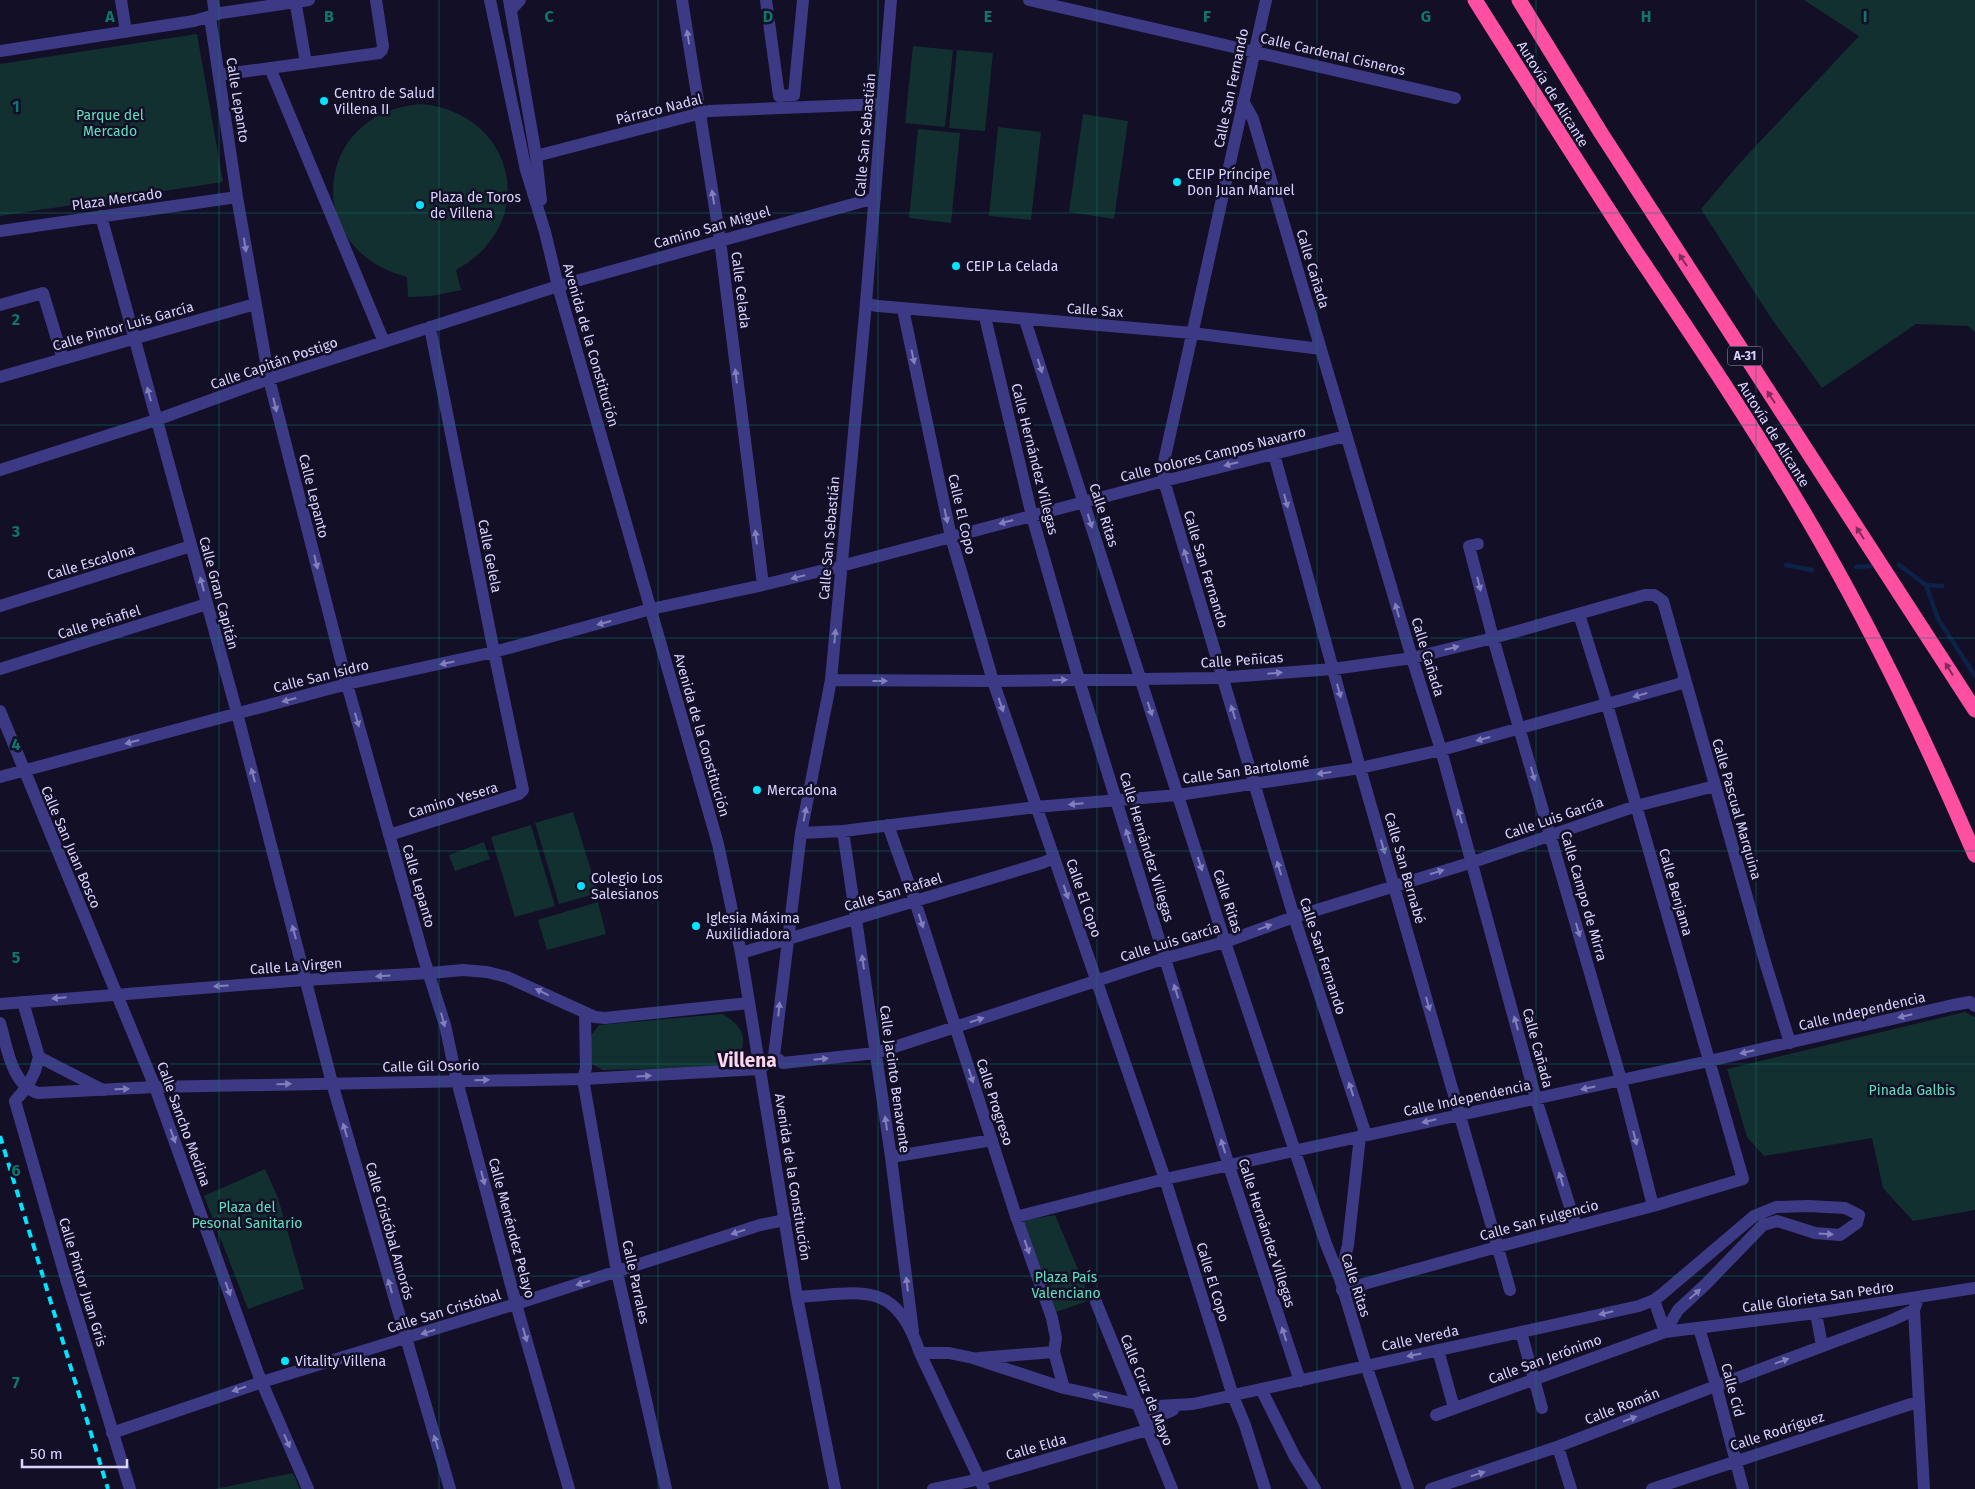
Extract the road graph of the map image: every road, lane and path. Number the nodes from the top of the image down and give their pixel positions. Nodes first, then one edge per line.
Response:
1 (121, 0) edge
2 (213, 0) edge
3 (309, 0) edge
4 (376, 0) edge
5 (490, 0) edge
6 (682, 0) edge
7 (766, 0) edge
8 (803, 0) edge
9 (891, 0) edge
10 (1029, 0) edge
11 (1266, 0) edge
12 (1475, 0) edge
13 (1519, 0) edge
14 (295, 1) edge
15 (511, 2) edge
16 (1063, 4) edge
17 (212, 16) junction
18 (126, 32) junction
19 (0, 50) edge
20 (1254, 51) junction
21 (306, 63) junction
22 (270, 68) junction
23 (218, 75) junction
24 (1455, 98) dead end
25 (1243, 101) junction
26 (882, 104) junction
27 (701, 114) junction
28 (536, 156) junction
29 (238, 197) junction
30 (875, 198) junction
31 (101, 216) junction
32 (0, 232) edge
33 (545, 232) junction
34 (720, 240) junction
35 (558, 286) junction
36 (255, 304) junction
37 (866, 304) junction
38 (0, 305) edge
39 (903, 309) junction
40 (985, 317) junction
41 (1025, 320) junction
42 (430, 327) junction
43 (1192, 333) junction
44 (134, 337) junction
45 (384, 342) junction
46 (1321, 349) junction
47 (63, 358) junction
48 (0, 377) edge
49 (269, 379) junction
50 (156, 420) junction
51 (1346, 436) junction
52 (1274, 454) junction
53 (0, 470) edge
54 (1164, 480) junction
55 (1084, 502) junction
56 (1032, 516) junction
57 (951, 537) junction
58 (1478, 544) dead end
59 (191, 546) junction
60 (841, 566) junction
61 (763, 586) junction
62 (1645, 595) joint
63 (207, 604) junction
64 (0, 606) edge
65 (651, 610) junction
66 (1579, 614) junction
67 (1493, 638) junction
68 (494, 652) junction
69 (1412, 658) junction
70 (0, 669) edge
71 (1333, 669) junction
72 (1222, 677) junction
73 (1140, 679) junction
74 (1685, 679) junction
75 (831, 680) junction
76 (1079, 680) junction
77 (993, 681) junction
78 (347, 684) junction
79 (1607, 704) junction
80 (1975, 710) edge
81 (0, 711) edge
82 (237, 714) junction
83 (1520, 728) junction
84 (1442, 750) junction
85 (1360, 768) junction
86 (24, 771) junction
87 (0, 777) edge
88 (1254, 784) junction
89 (1715, 786) junction
90 (523, 790) joint
91 (1178, 795) junction
92 (1116, 801) junction
93 (1636, 806) junction
94 (1036, 808) junction
95 (888, 826) junction
96 (843, 831) junction
97 (801, 833) junction
98 (390, 835) junction
99 (1551, 835) junction
100 (1975, 855) edge
101 (1054, 858) junction
102 (1472, 862) junction
103 (1394, 885) junction
104 (914, 901) junction
105 (1294, 917) junction
106 (857, 920) junction
107 (787, 940) junction
108 (1225, 942) junction
109 (741, 953) junction
110 (1166, 958) junction
111 (430, 973) junction
112 (304, 980) junction
113 (1097, 981) junction
114 (116, 994) junction
115 (23, 1002) junction
116 (749, 1003) junction
117 (0, 1004) edge
118 (1975, 1006) edge
119 (585, 1014) junction
120 (0, 1023) edge
121 (955, 1027) junction
122 (1790, 1043) junction
123 (876, 1053) junction
124 (774, 1056) junction
125 (39, 1057) junction
126 (1709, 1061) junction
127 (760, 1069) junction
128 (583, 1079) junction
129 (457, 1080) junction
130 (1621, 1080) junction
131 (332, 1083) junction
132 (26, 1087) junction
133 (155, 1088) junction
134 (103, 1090) junction
135 (1536, 1099) junction
136 (1459, 1114) junction
137 (1363, 1136) junction
138 (992, 1140) junction
139 (1295, 1151) junction
140 (891, 1157) junction
141 (1229, 1166) junction
142 (1165, 1179) junction
143 (1743, 1179) joint
144 (1652, 1206) junction
145 (1016, 1217) junction
146 (785, 1220) junction
147 (1759, 1220) junction
148 (1576, 1226) junction
149 (1497, 1247) junction
150 (617, 1272) junction
151 (1341, 1285) junction
152 (1975, 1288) edge
153 (1510, 1290) dead end
154 (797, 1297) junction
155 (1918, 1298) junction
156 (1654, 1300) junction
157 (1096, 1302) dead end
158 (516, 1304) junction
159 (1914, 1310) junction
160 (1816, 1313) junction
161 (1699, 1328) junction
162 (913, 1332) junction
163 (1521, 1332) junction
164 (1665, 1332) junction
165 (405, 1339) junction
166 (1822, 1346) junction
167 (1438, 1350) junction
168 (1054, 1352) junction
169 (920, 1353) junction
170 (973, 1358) junction
171 (1366, 1365) junction
172 (1534, 1379) junction
173 (1300, 1381) junction
174 (262, 1382) junction
175 (1716, 1385) junction
176 (1064, 1388) junction
177 (1261, 1389) junction
178 (1233, 1396) junction
179 (1136, 1404) junction
180 (1193, 1404) junction
181 (1915, 1404) junction
182 (1454, 1408) junction
183 (1542, 1408) dead end
184 (1436, 1414) dead end
185 (1147, 1430) junction
186 (112, 1432) junction
187 (1558, 1447) junction
188 (1736, 1460) junction
189 (982, 1484) edge
190 (130, 1489) edge
191 (308, 1489) edge
192 (450, 1489) edge
193 (569, 1489) edge
194 (666, 1489) edge
195 (835, 1489) edge
196 (933, 1489) edge
197 (1172, 1489) edge
198 (1265, 1489) edge
199 (1315, 1489) edge
200 (1408, 1489) edge
201 (1431, 1489) edge
202 (1572, 1489) edge
203 (1652, 1489) edge
204 (1742, 1489) edge
205 (1924, 1489) edge

1 - 18 street
2 - 17 street, Calle Lepanto
3 - 14 street
4 - 21 street
5 - 33 street, Avenida de la Constitución
27 -> 6 street, Calle Celada
7 - 8 street
9 - 26 street, Calle San Sebastián
10 - 16 street, Calle Cardenal Cisneros
11 - 20 street, Calle San Fernando
12 - 100 highway, Autovía de Alicante / A-31
80 -> 13 highway, Autovía de Alicante / A-31
14 - 17 street
14 - 21 street
15 - 28 street
16 - 20 street, Calle Cardenal Cisneros
17 - 18 street
17 - 23 street, Calle Lepanto
18 - 19 street
20 - 24 street, Calle Cardenal Cisneros
20 - 25 street, Calle San Fernando
21 - 22 street
22 - 23 street
22 - 45 street
23 - 29 street, Calle Lepanto
25 - 43 street, Calle San Fernando
25 - 46 street, Calle Cañada
26 - 27 street, Párraco Nadal
26 - 30 street, Calle San Sebastián
27 - 28 street, Párraco Nadal
34 -> 27 street, Calle Celada
28 - 33 street
29 - 31 street, Plaza Mercado
29 -> 36 street, Calle Lepanto
30 - 34 street, Camino San Miguel
30 - 37 street, Calle San Sebastián
31 - 32 street, Plaza Mercado
31 - 44 street, Calle Gran Capitán
33 - 35 street, Avenida de la Constitución
34 - 35 street, Camino San Miguel
61 -> 34 street, Calle Celada
35 - 42 street, Calle Capitán Postigo
35 - 65 street, Avenida de la Constitución
36 - 44 street, Calle Pintor Luis García
36 - 49 street, Calle Lepanto
37 - 39 street, Calle Sax
37 - 60 street, Calle San Sebastián
38 - 47 street
39 - 40 street, Calle Sax
39 -> 57 street, Calle El Copo
40 - 41 street, Calle Sax
40 - 56 street, Calle Hernández Villegas
41 - 43 street, Calle Sax
41 -> 55 street, Calle Ritas
42 - 45 street, Calle Capitán Postigo
42 - 68 street, Calle Gelela
43 - 46 street, Calle Sax
43 - 54 street, Calle San Fernando
44 - 47 street, Calle Pintor Luis García
50 -> 44 street, Calle Gran Capitán
45 - 49 street, Calle Capitán Postigo
46 - 51 street, Calle Cañada
47 - 48 street, Calle Pintor Luis García
49 - 50 street, Calle Capitán Postigo
49 -> 78 street, Calle Lepanto
50 - 53 street, Calle Capitán Postigo
50 - 59 street, Calle Gran Capitán
51 - 52 street, Calle Dolores Campos Navarro
69 -> 51 street, Calle Cañada
52 -> 54 street, Calle Dolores Campos Navarro
52 -> 71 street, Calle San Bernabé
54 - 55 street, Calle Dolores Campos Navarro
72 -> 54 street, Calle San Fernando
55 - 56 street, Calle Dolores Campos Navarro
55 -> 73 street, Calle Ritas
56 -> 57 street, Calle Dolores Campos Navarro
56 - 76 street, Calle Hernández Villegas
57 - 60 street, Calle Dolores Campos Navarro
57 - 77 street, Calle El Copo
58 -> 67 street, Calle Campo de Mirra
63 -> 59 street, Calle Gran Capitán
59 - 64 street, Calle Escalona
60 -> 61 street, Calle Dolores Campos Navarro
75 -> 60 street, Calle San Sebastián
61 - 65 street, Calle Dolores Campos Navarro
62 - 66 street, Calle Peñicas
62 - 74 street, Calle Pascual Marquina
63 - 70 street, Calle Peñafiel
63 - 82 street, Calle Gran Capitán
65 -> 68 street, Calle San Isidro
65 - 109 street, Avenida de la Constitución
66 - 67 street, Calle Peñicas
66 - 79 street, Calle Benjama
69 -> 67 street, Calle Peñicas
67 - 83 street, Calle Campo de Mirra
68 -> 78 street, Calle San Isidro
68 - 90 street, Calle Gelela
69 - 71 street, Calle Peñicas
69 - 84 street, Calle Cañada
72 -> 71 street, Calle Peñicas
71 -> 85 street, Calle San Bernabé
72 - 73 street, Calle Peñicas
88 -> 72 street, Calle San Fernando
73 - 76 street, Calle Peñicas
73 -> 91 street, Calle Ritas
74 -> 79 street, Calle San Bartolomé
74 - 89 street, Calle Pascual Marquina
75 -> 77 street, Calle Peñicas
97 -> 75 street, Calle San Sebastián
77 -> 76 street, Calle Peñicas
76 - 92 street, Calle Hernández Villegas
77 -> 94 street, Calle El Copo
78 -> 82 street, Calle San Isidro
78 -> 98 street, Calle Lepanto
79 - 83 street, Calle San Bartolomé
79 - 93 street, Calle Benjama
81 - 86 street, Calle San Juan Bosco
82 -> 86 street, Calle San Isidro
112 -> 82 street, Calle Gran Capitán
83 -> 84 street, Calle San Bartolomé
83 -> 99 street, Calle Campo de Mirra
84 - 85 street, Calle San Bartolomé
102 -> 84 street, Calle Cañada
85 -> 88 street, Calle San Bartolomé
85 -> 103 street, Calle San Bernabé
86 - 87 street, Calle San Isidro
86 - 114 street, Calle San Juan Bosco
88 - 91 street, Calle San Bartolomé
105 -> 88 street, Calle San Fernando
89 - 93 street, Calle Luis García
89 - 122 street, Calle Pascual Marquina
90 - 98 street, Camino Yesera
91 - 92 street, Calle San Bartolomé
91 -> 108 street, Calle Ritas
92 -> 94 street, Calle San Bartolomé
110 -> 92 street, Calle Hernández Villegas
93 - 99 street, Calle Luis García
93 - 126 street, Calle Benjama
94 - 95 street, Calle San Bartolomé
94 - 101 street, Calle El Copo
95 - 96 street, Calle San Bartolomé
95 - 104 street, Calle Progreso
96 - 97 street, Calle San Bartolomé
96 - 106 street, Calle Jacinto Benavente
97 - 107 street, Calle San Sebastián
98 - 111 street, Calle Lepanto
99 - 102 street, Calle Luis García
99 -> 130 street, Calle Campo de Mirra
101 - 104 street, Calle San Rafael
101 -> 113 street, Calle El Copo
103 -> 102 street, Calle Luis García
135 -> 102 street, Calle Cañada
103 - 105 street, Calle Luis García
103 -> 136 street, Calle San Bernabé
104 - 106 street, Calle San Rafael
104 -> 121 street, Calle Progreso
108 -> 105 street, Calle Luis García
137 -> 105 street, Calle San Fernando
106 - 107 street, Calle San Rafael
123 -> 106 street, Calle Jacinto Benavente
107 - 109 street, Calle San Rafael
124 -> 107 street, Calle San Sebastián
108 - 110 street, Calle Luis García
108 - 139 street, Calle Ritas
109 - 116 street, Avenida de la Constitución
110 - 113 street, Calle Luis García
141 -> 110 street, Calle Hernández Villegas
111 -> 112 street, Calle La Virgen
119 -> 111 street, Calle La Virgen
111 -> 129 street, Calle Menéndez Pelayo
112 -> 114 street, Calle La Virgen
112 - 131 street, Calle Cristóbal Amorós
121 -> 113 street, Calle Luis García
113 - 142 street, Calle El Copo
114 -> 115 street, Calle La Virgen
114 - 133 street, Calle Sancho Medina
115 - 117 street, Calle La Virgen
115 - 125 street
116 - 119 street, Calle La Virgen
116 - 127 street, Avenida de la Constitución
118 -> 122 street, Calle Independencia
119 - 128 street, Calle Parrales
120 - 132 street
121 - 123 street, Calle Luis García
121 -> 138 street, Calle Progreso
122 -> 126 street, Calle Independencia
124 -> 123 street, Calle Luis García
140 -> 123 street, Calle Jacinto Benavente
124 - 127 street
125 - 132 street, Calle Pintor Juan Gris
125 - 134 street, Calle Gil Osorio
126 - 130 street, Calle Independencia
126 - 143 street, Calle Benjama
128 -> 127 street, Calle Gil Osorio
127 - 146 street, Avenida de la Constitución
129 -> 128 street, Calle Gil Osorio
128 - 150 street, Calle Parrales
129 - 131 street, Calle Gil Osorio
129 -> 158 street, Calle Menéndez Pelayo
130 -> 135 street, Calle Independencia
130 -> 144 street, Calle Campo de Mirra
133 -> 131 street, Calle Gil Osorio
165 -> 131 street, Calle Cristóbal Amorós
132 - 134 street, Calle Gil Osorio
132 - 186 street, Calle Pintor Juan Gris
134 -> 133 street, Calle Gil Osorio
133 -> 174 street, Calle Sancho Medina
135 - 136 street, Calle Independencia
148 -> 135 street, Calle Cañada
136 -> 137 street, Calle Independencia
136 - 149 street, Calle San Bernabé
137 - 139 street, Calle Independencia
137 - 151 street, Calle San Fernando
138 - 140 street
138 - 145 street, Calle Progreso
139 - 141 street, Calle Independencia
139 - 151 street, Calle Ritas
162 -> 140 street, Calle Jacinto Benavente
141 - 142 street, Calle Independencia
173 -> 141 street, Calle Hernández Villegas
142 - 145 street, Calle Independencia
142 - 178 street, Calle El Copo
143 - 144 street, Calle San Fulgencio
144 - 148 street, Calle San Fulgencio
145 -> 168 street, Calle Progreso
146 -> 150 street, Calle San Cristóbal
146 - 154 street, Avenida de la Constitución
147 -> 147 street
147 - 156 street
164 -> 147 street
148 - 149 street, Calle San Fulgencio
149 - 151 street, Calle San Fulgencio
149 - 153 street, Calle San Bernabé
150 -> 158 street, Calle San Cristóbal
150 - 194 street, Calle Parrales
151 - 171 street, Calle Ritas
152 - 155 street, Calle Glorieta San Pedro
154 - 162 street
154 - 195 street, Avenida de la Constitución
155 - 159 street
155 - 160 street, Calle Glorieta San Pedro
156 -> 163 street, Calle Vereda
156 - 164 street
157 - 179 street, Calle Cruz de Mayo
158 -> 165 street, Calle San Cristóbal
158 -> 193 street, Calle Menéndez Pelayo
159 - 166 street, Calle Román
159 - 181 street
160 - 161 street, Calle Glorieta San Pedro
160 - 166 street
161 - 164 street, Calle Glorieta San Pedro
161 - 175 street, Calle Cid
162 - 169 street
163 - 167 street, Calle Vereda
163 - 172 street
164 - 172 street, Calle San Jerónimo
165 - 174 street, Calle San Cristóbal
192 -> 165 street, Calle Cristóbal Amorós
175 -> 166 street, Calle Román
167 -> 171 street, Calle Vereda
167 - 182 street
168 - 170 street
168 - 176 street, Calle Progreso
169 - 170 street
169 - 189 street
170 - 176 street, Calle Vereda
171 - 173 street, Calle Vereda
171 - 200 street, Calle Ritas
172 - 182 street, Calle San Jerónimo
172 - 183 street
173 - 177 street, Calle Vereda
174 -> 186 street, Calle San Cristóbal
174 -> 191 street, Calle Sancho Medina
187 -> 175 street, Calle Román
175 - 188 street, Calle Cid
179 -> 176 street, Calle Vereda
177 - 178 street, Calle Vereda
177 - 199 street
178 - 180 street, Calle Vereda
178 - 198 street, Calle El Copo
179 - 180 street, Calle Vereda
179 - 185 street, Calle Cruz de Mayo
180 - 185 street, Calle Vereda
181 - 188 street, Calle Rodríguez
181 - 205 street
182 - 184 street, Calle San Jerónimo
185 - 189 street, Calle Elda
185 - 197 street, Calle Cruz de Mayo
186 - 190 street, Calle Pintor Juan Gris
201 -> 187 street, Calle Román
187 - 202 street
188 - 203 street, Calle Rodríguez
188 - 204 street, Calle Cid
189 - 196 street, Calle Elda

